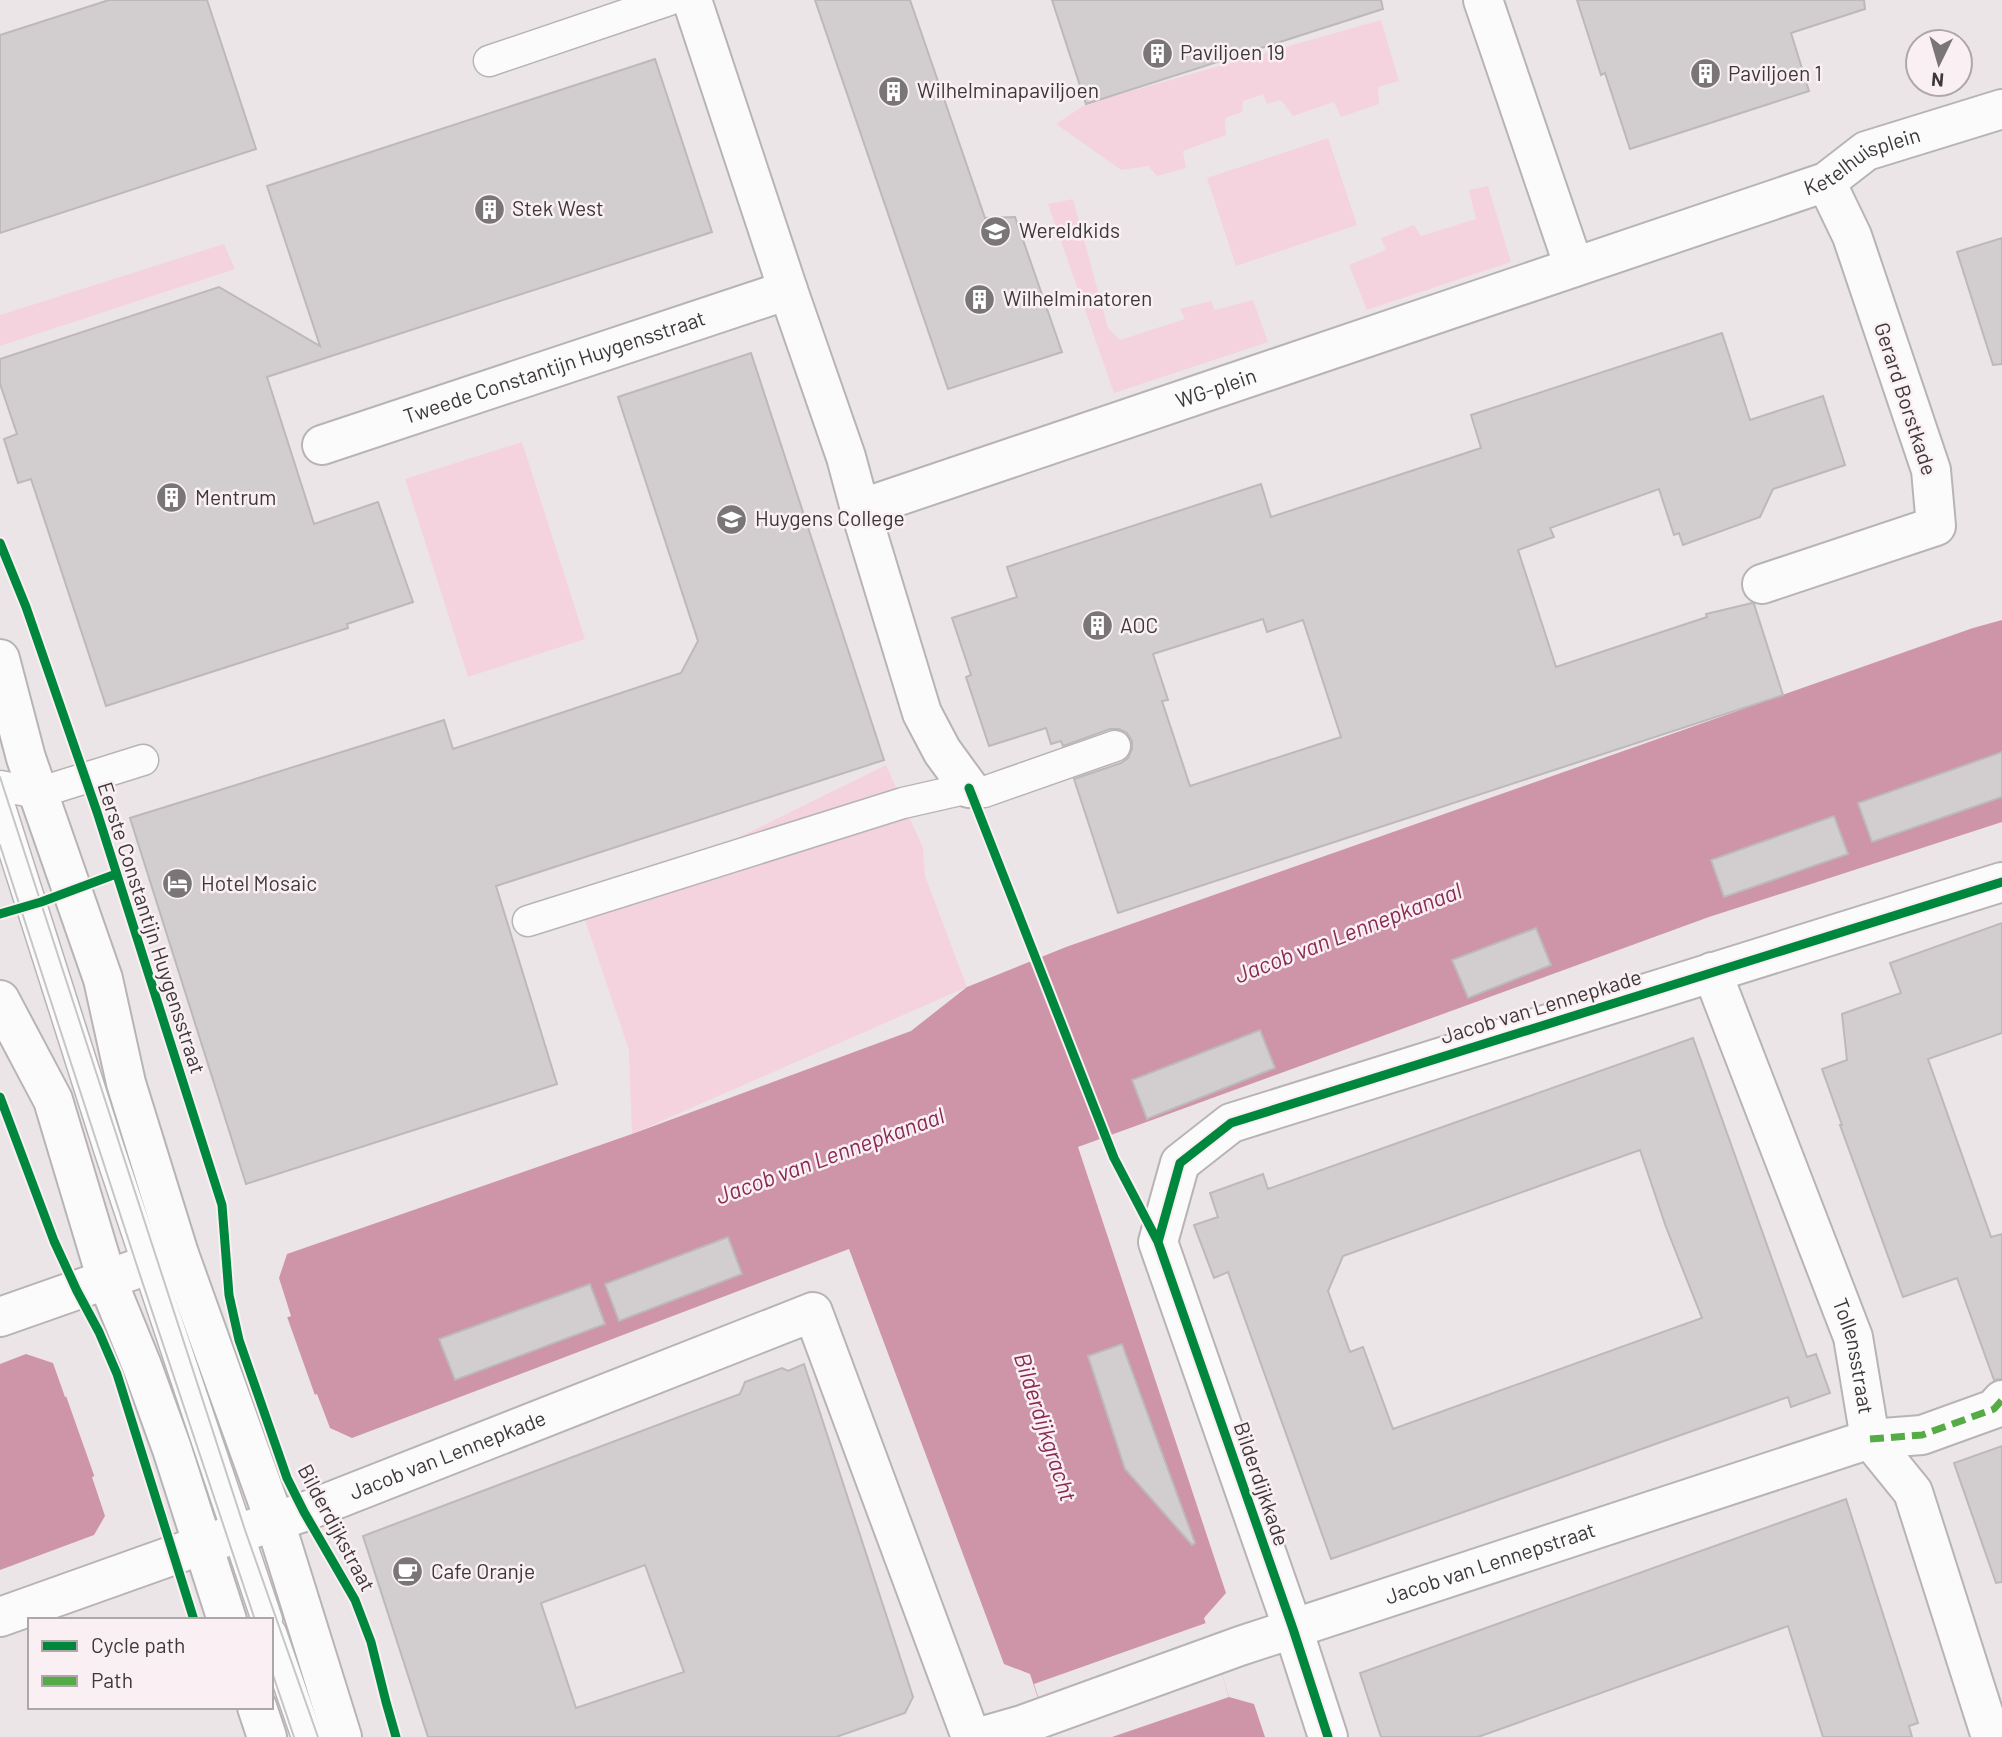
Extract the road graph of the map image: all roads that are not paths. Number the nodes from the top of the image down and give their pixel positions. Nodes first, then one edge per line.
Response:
1 (669, 0) edge
2 (692, 0) edge
3 (1483, 0) edge
4 (489, 61) dead end
5 (2002, 109) edge
6 (1826, 182) junction
7 (1725, 216) joint
8 (1574, 267) junction
9 (788, 290) junction
10 (322, 445) dead end
11 (860, 509) junction
12 (1762, 584) dead end
13 (0, 659) edge
14 (1115, 746) dead end
15 (143, 760) dead end
16 (0, 786) edge
17 (970, 788) junction
18 (38, 793) junction
19 (0, 807) edge
20 (2002, 882) edge
21 (528, 921) dead end
22 (1712, 972) junction
23 (0, 1000) edge
24 (1158, 1242) joint
25 (163, 1260) junction
26 (107, 1280) junction
27 (0, 1317) edge
28 (176, 1353) junction
29 (2002, 1401) edge
30 (206, 1437) junction
31 (1870, 1439) junction
32 (275, 1522) junction
33 (205, 1544) junction
34 (0, 1616) edge
35 (226, 1618) edge
36 (265, 1618) edge
37 (1293, 1629) junction
38 (273, 1639) edge
39 (258, 1709) edge
40 (267, 1737) edge
41 (307, 1737) edge
42 (342, 1737) edge
43 (971, 1737) edge
44 (980, 1737) edge
45 (1328, 1737) edge
46 (1992, 1737) edge

1 - 4 lane
2 - 9 street
3 - 8 street
5 - 6 street, Ketelhuisplein
6 - 7 street, Ketelhuisplein
6 - 12 street, Gerard Borstkade
7 - 8 street, WG-plein
8 - 11 street, WG-plein
9 - 10 street, Tweede Constantijn Huygensstraat
9 - 11 street
11 - 17 street
13 - 18 street
14 - 17 lane
15 - 18 lane
16 - 18 lane
17 - 21 lane
18 - 25 street
19 - 25 lane
20 - 22 street, Jacob van Lennepkade
22 - 24 street, Jacob van Lennepkade
22 - 31 street, Tollensstraat
23 - 26 street
24 - 37 street, Bilderdijkkade
25 - 26 street
25 - 28 street
26 - 27 street
26 - 28 street
28 - 30 street
28 - 30 street
29 - 31 street, Jacob van Lennepstraat
30 - 32 street
30 - 33 street
31 - 37 street, Jacob van Lennepstraat
31 - 46 street, Tollensstraat
32 - 33 street, Jacob van Lennepkade
32 - 42 street
32 - 43 street, Jacob van Lennepkade
33 - 34 street, Jacob van Lennepkade
33 - 35 street
33 - 36 lane
37 - 44 street, Jacob van Lennepstraat
37 - 45 street, Bilderdijkkade
38 - 41 lane
39 - 40 street

